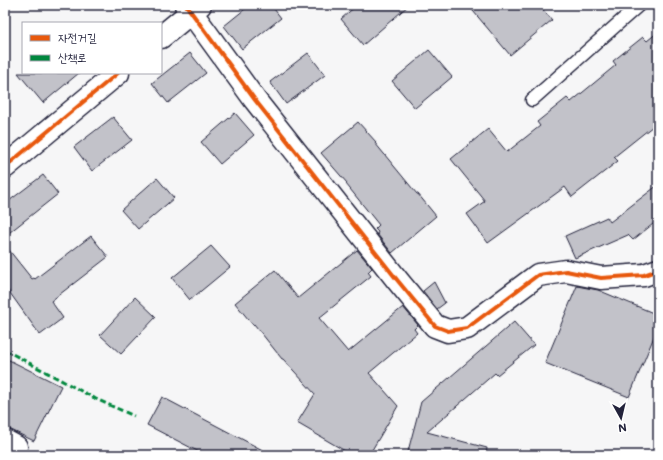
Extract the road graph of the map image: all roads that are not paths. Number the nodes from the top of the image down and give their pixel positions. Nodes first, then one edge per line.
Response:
1 (639, 5) edge
2 (192, 7) edge
3 (162, 37) edge
4 (117, 74) edge
5 (532, 100) dead end
6 (5, 167) edge
7 (658, 270) edge

1 - 5 lane
2 - 3 street
2 - 7 street
4 - 6 street

